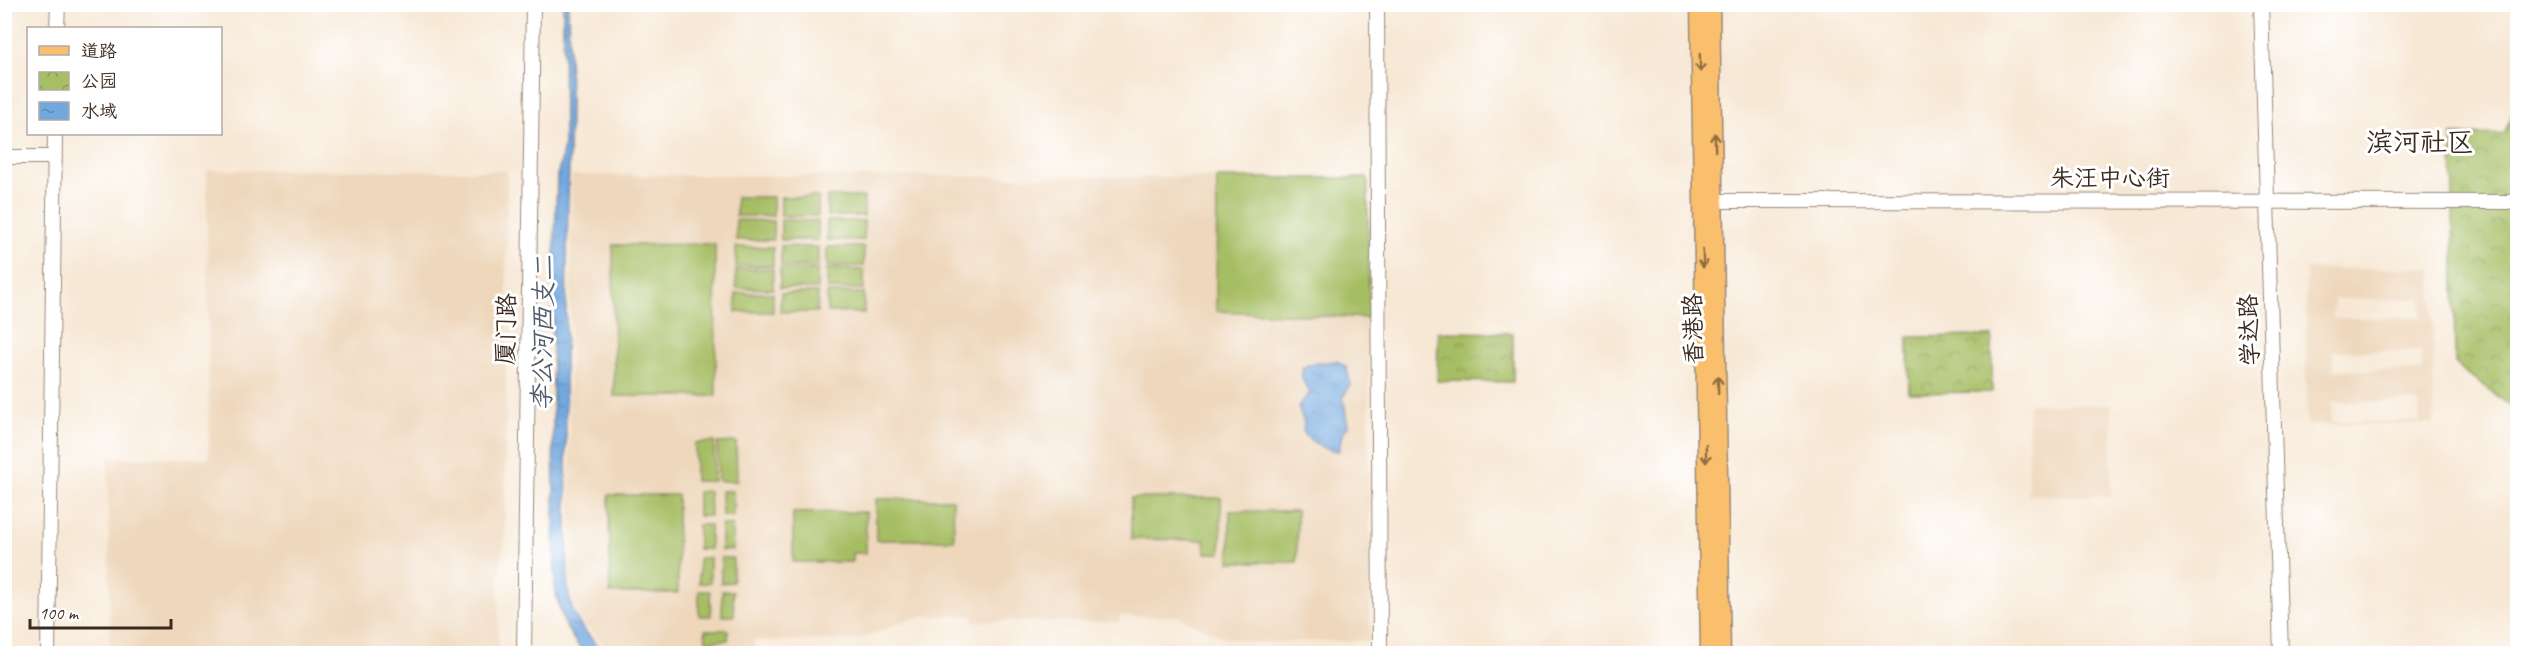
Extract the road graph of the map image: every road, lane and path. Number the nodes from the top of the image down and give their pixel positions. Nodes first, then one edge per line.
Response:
1 (58, 4) edge
2 (532, 4) edge
3 (1377, 4) edge
4 (1699, 4) edge
5 (1711, 4) edge
6 (2261, 4) edge
7 (57, 27) edge
8 (55, 135) edge
9 (4, 157) edge
10 (55, 157) junction
11 (1709, 201) junction
12 (2267, 201) junction
13 (2517, 202) edge
14 (48, 654) edge
15 (524, 654) edge
16 (1380, 654) edge
17 (1709, 654) edge
18 (1722, 654) edge
19 (2281, 654) edge

1 - 7 street
2 - 15 street, 厦门路
3 - 16 street
4 -> 11 main road, 香港路
11 -> 5 main road, 香港路
6 - 12 street, 学达路
8 - 10 street
9 - 10 street
10 - 14 street
11 - 12 street, 朱汪中心街
11 -> 17 main road, 香港路
18 -> 11 main road, 香港路
12 - 13 street, 朱汪中心街
12 - 19 street, 学达路

